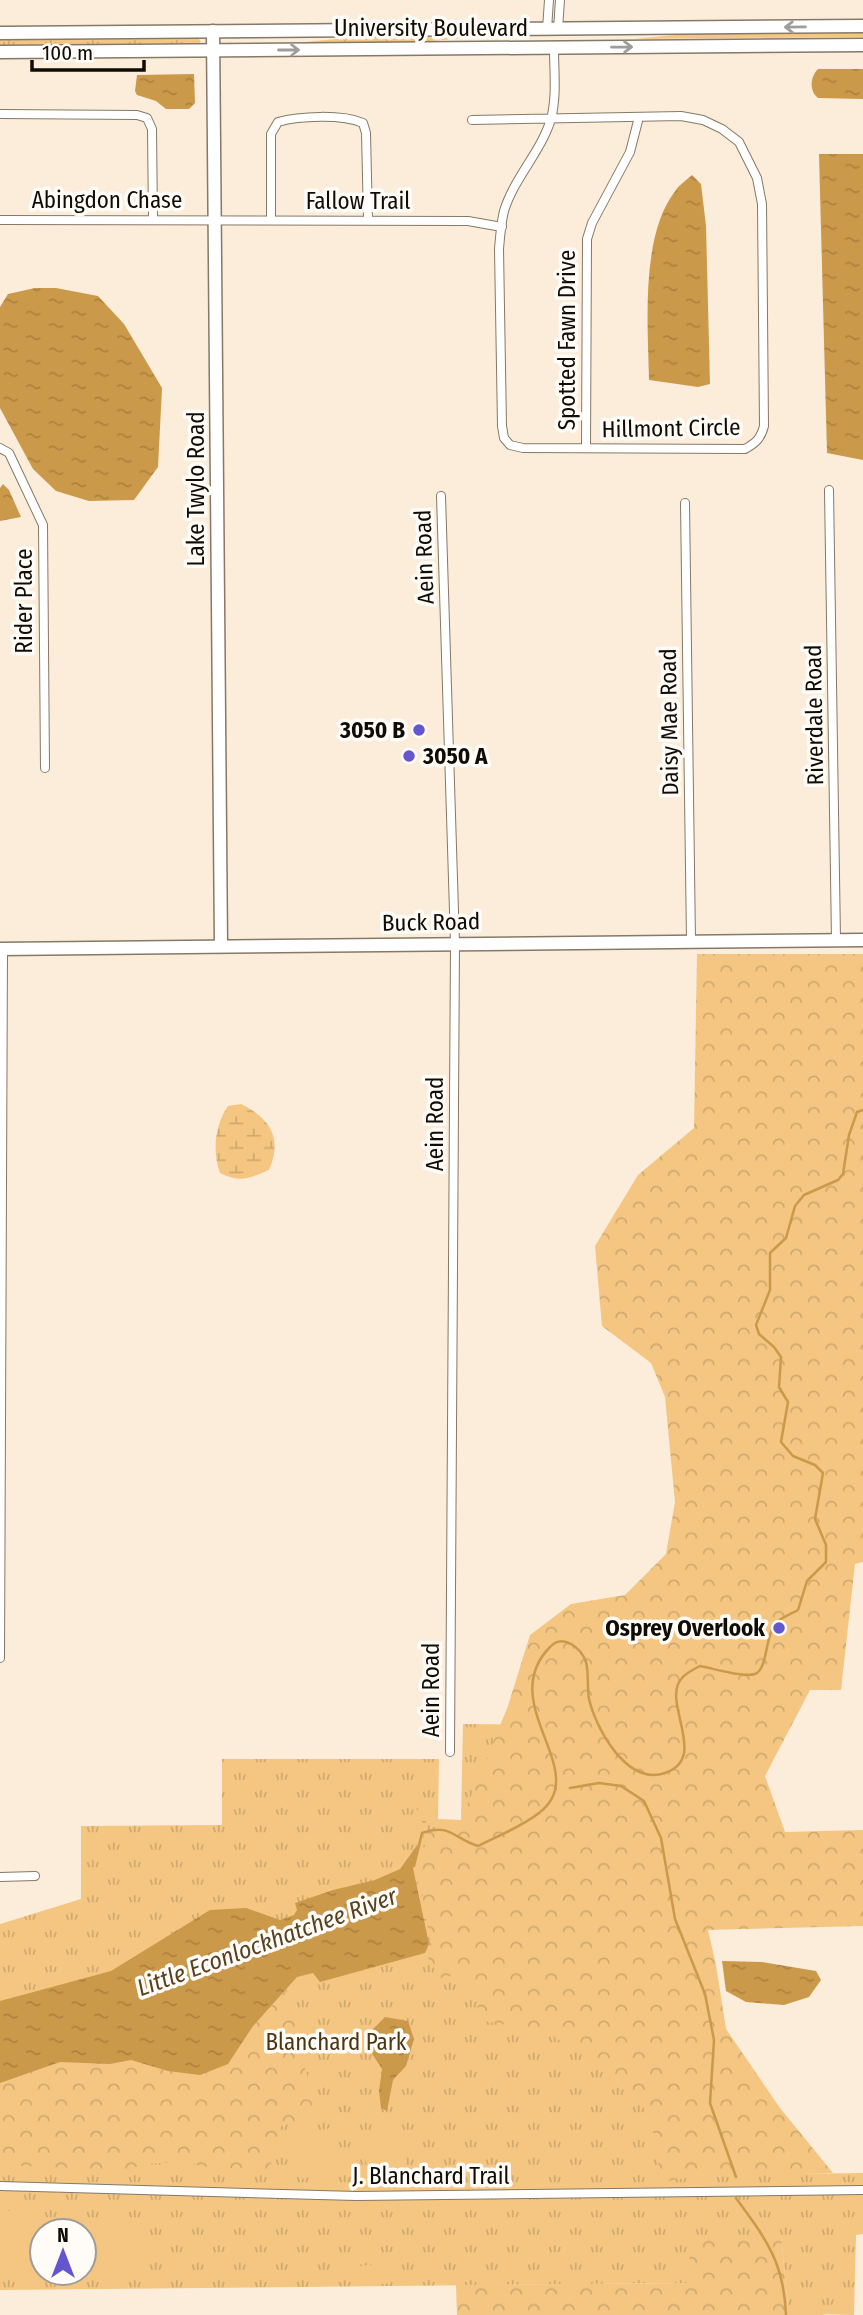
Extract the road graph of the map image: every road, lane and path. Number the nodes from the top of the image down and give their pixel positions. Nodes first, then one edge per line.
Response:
1 (549, 0) edge
2 (560, 0) edge
3 (863, 26) edge
4 (552, 29) junction
5 (593, 29) junction
6 (213, 31) junction
7 (0, 33) edge
8 (863, 45) edge
9 (554, 48) junction
10 (514, 49) junction
11 (213, 51) junction
12 (0, 52) edge
13 (0, 114) edge
14 (639, 117) junction
15 (551, 118) junction
16 (471, 120) dead end
17 (153, 219) junction
18 (0, 220) edge
19 (214, 220) junction
20 (271, 220) junction
21 (368, 220) junction
22 (502, 227) junction
23 (0, 448) edge
24 (586, 448) junction
25 (829, 490) dead end
26 (442, 496) dead end
27 (685, 502) dead end
28 (45, 768) dead end
29 (836, 940) junction
30 (863, 940) edge
31 (691, 941) junction
32 (455, 943) junction
33 (220, 946) junction
34 (2, 949) edge
35 (1, 1184) edge
36 (0, 1658) edge
37 (450, 1752) dead end
38 (35, 1876) dead end
39 (0, 1877) edge
40 (0, 2186) edge
41 (863, 2190) edge

1 - 4 street
2 - 4 street
3 -> 5 main road, University Boulevard
4 - 5 main road, University Boulevard
4 - 6 main road, University Boulevard
4 - 10 main road
5 - 9 main road
6 - 7 main road, University Boulevard
6 - 11 main road, Lake Twylo Road
9 -> 8 main road, University Boulevard
9 - 10 main road, University Boulevard
9 - 15 street, Hillmont Circle
11 -> 10 main road, University Boulevard
11 - 12 main road, University Boulevard
11 - 19 main road, Lake Twylo Road
13 - 17 street
14 - 15 street, Hillmont Circle
14 - 24 street, Spotted Fawn Drive
14 - 24 street, Hillmont Circle
15 - 16 street
15 - 22 street, Hillmont Circle
17 - 18 street, Abingdon Chase
17 - 19 street, Abingdon Chase
19 - 20 street, Fallow Trail
19 - 33 main road, Lake Twylo Road
20 - 21 street, Fallow Trail
20 - 21 street
21 - 22 street, Fallow Trail
22 - 24 street, Hillmont Circle
23 - 28 street, Rider Place
25 - 29 street, Riverdale Road
26 - 32 street, Aein Road
27 - 31 street, Daisy Mae Road
29 - 30 main road, Buck Road
29 - 31 main road, Buck Road
31 - 32 main road, Buck Road
32 - 33 main road, Buck Road
32 - 37 street, Aein Road
33 - 34 main road, Buck Road
34 - 35 street
35 - 36 street
38 - 39 street
40 - 41 street, J. Blanchard Trail

